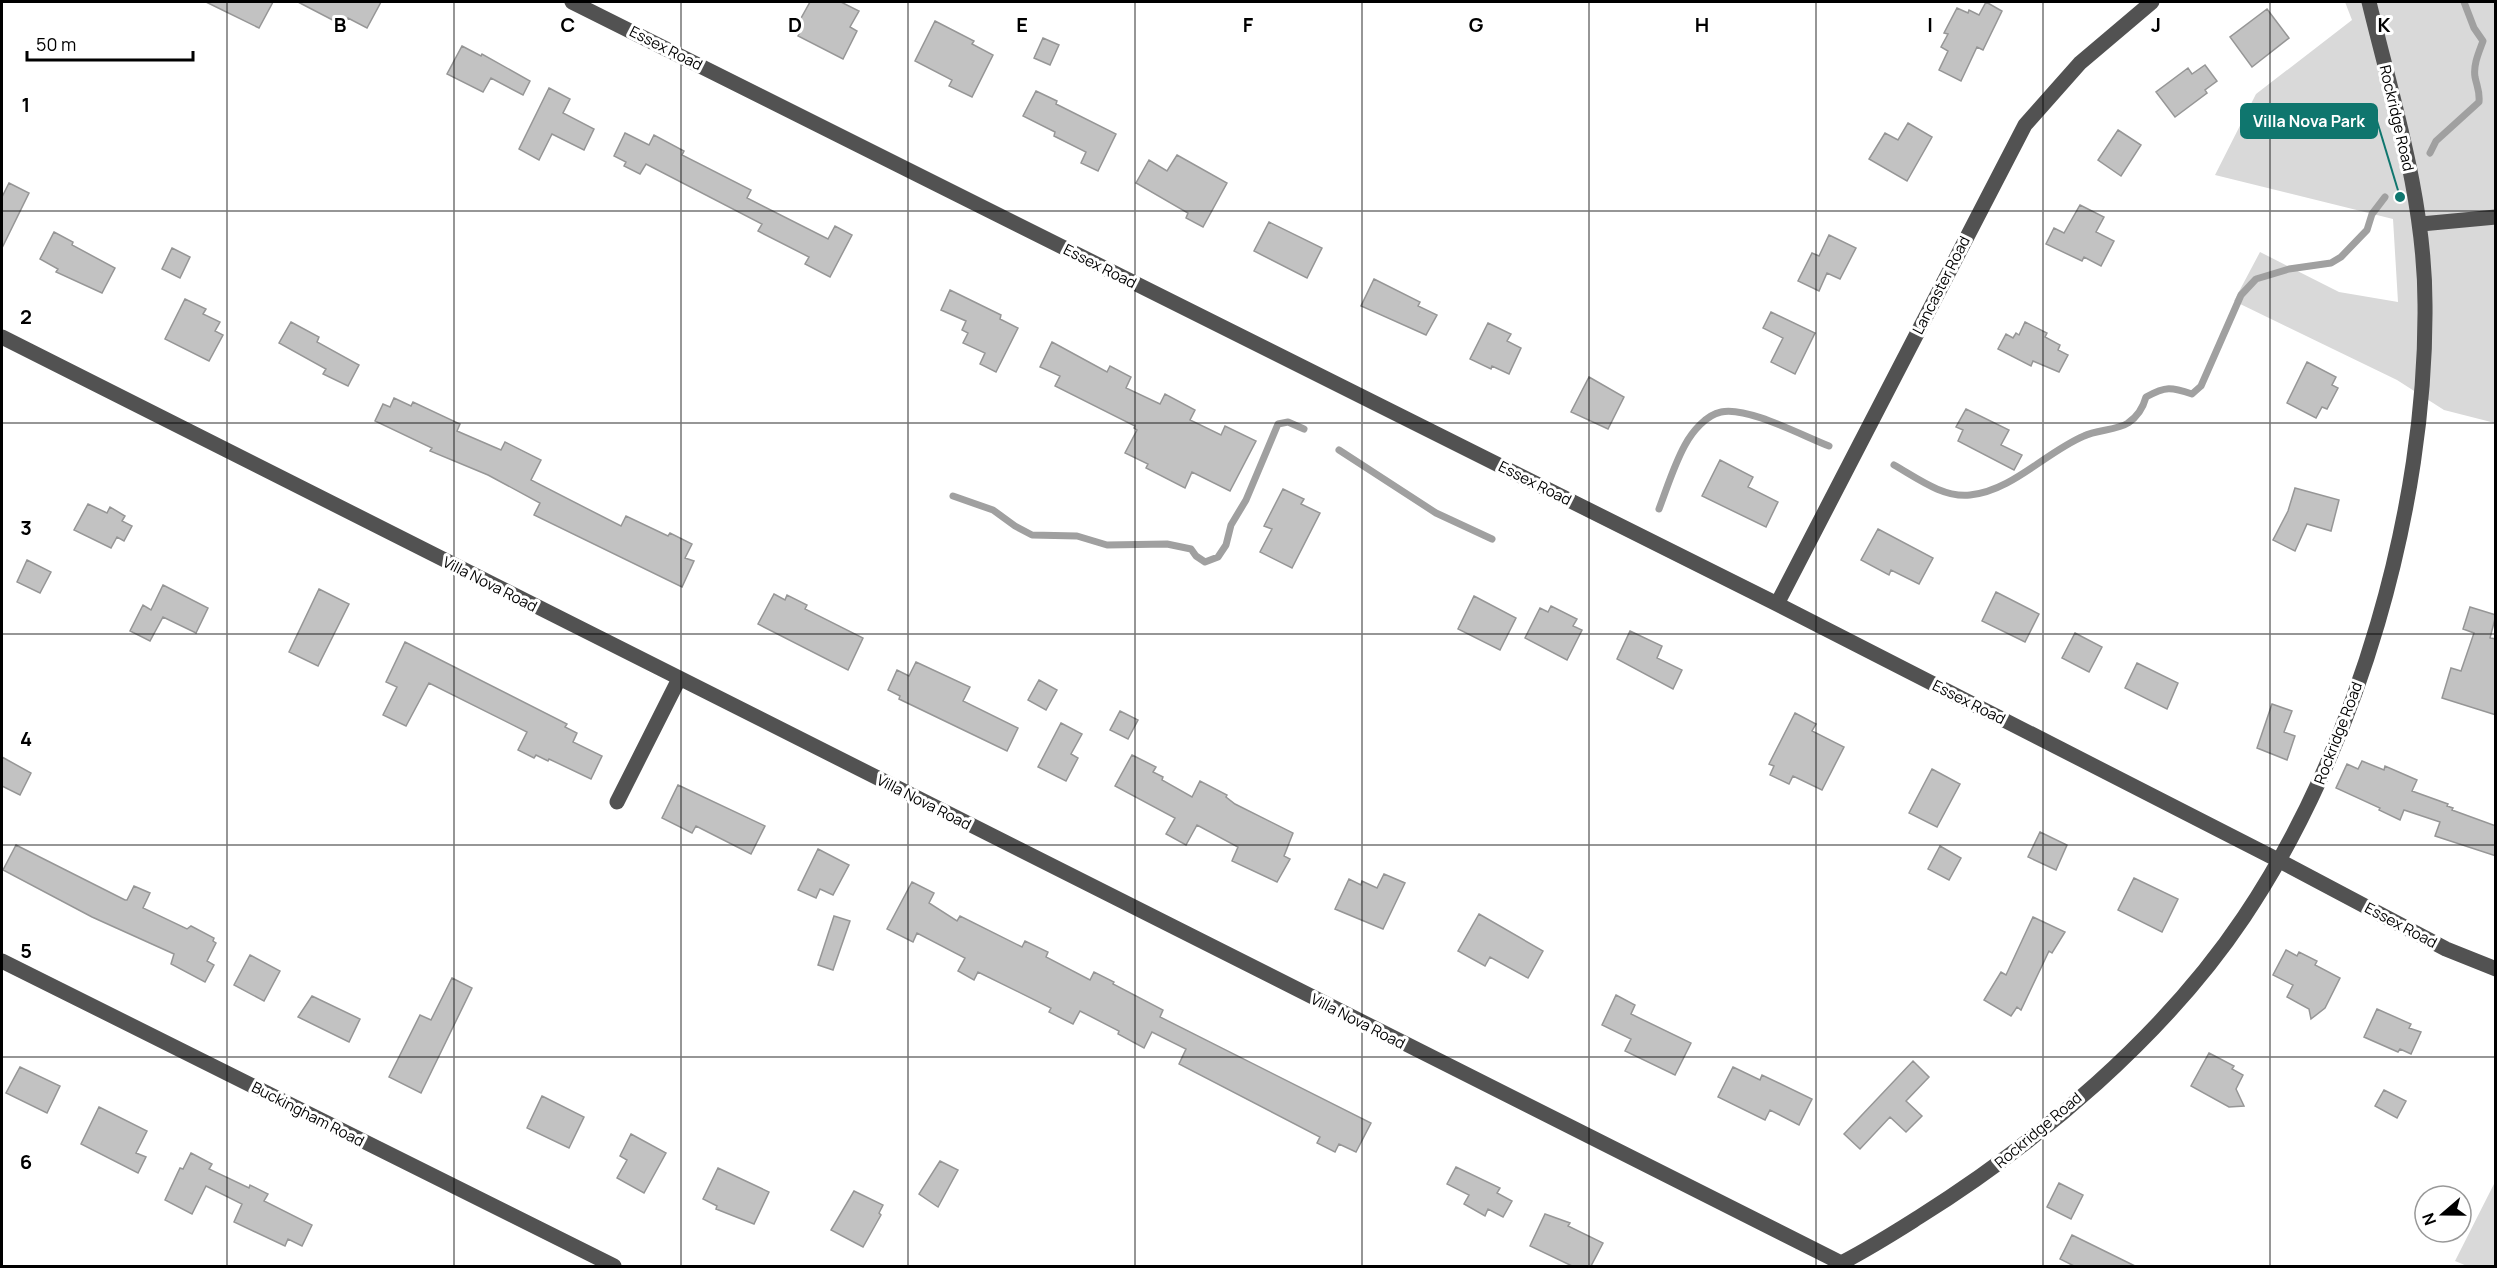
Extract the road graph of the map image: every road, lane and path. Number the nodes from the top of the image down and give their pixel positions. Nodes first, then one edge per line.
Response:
1 (572, 2) edge
2 (2152, 2) edge
3 (2369, 2) edge
4 (2496, 217) edge
5 (2421, 224) junction
6 (2, 338) edge
7 (1777, 604) junction
8 (679, 679) junction
9 (617, 802) dead end
10 (2280, 861) junction
11 (2, 961) edge
12 (2496, 969) edge
13 (614, 1266) edge
14 (1841, 1266) edge

1 - 7 street, Essex Road
2 - 7 street, Lancaster Road
3 - 5 street, Rockridge Road
4 - 5 street
5 - 10 street, Rockridge Road
6 - 8 street, Villa Nova Road
7 - 10 street, Essex Road
8 - 9 street
8 - 14 street, Villa Nova Road
10 - 12 street, Essex Road
10 - 14 street, Rockridge Road
11 - 13 street, Buckingham Road

